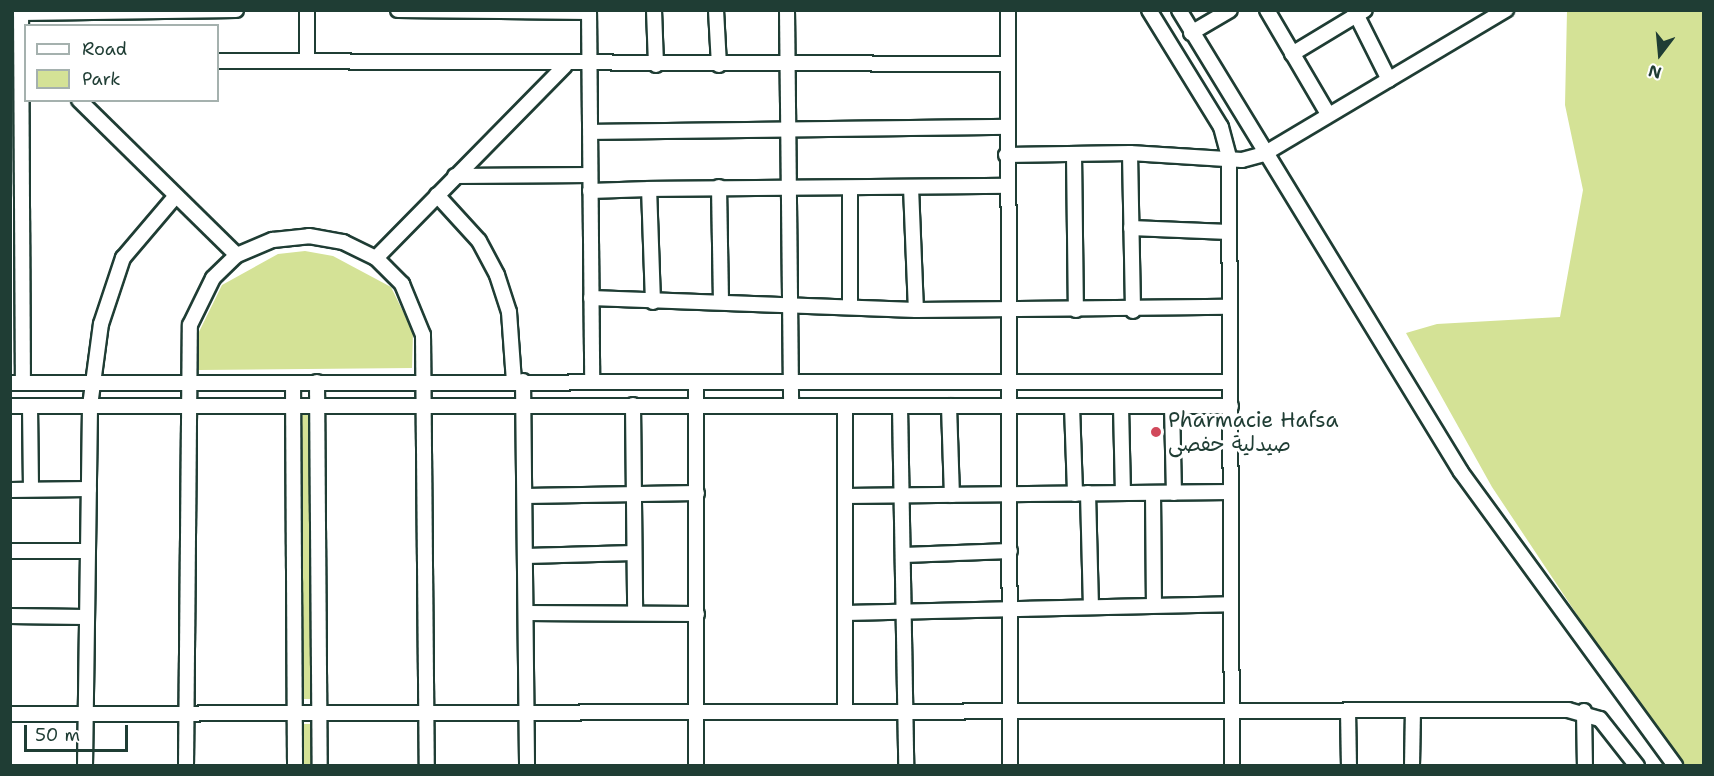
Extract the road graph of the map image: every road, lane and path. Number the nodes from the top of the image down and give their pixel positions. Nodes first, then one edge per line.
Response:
1 (236, 10) edge
2 (307, 10) edge
3 (398, 10) edge
4 (654, 10) edge
5 (716, 10) edge
6 (787, 10) edge
7 (1008, 10) edge
8 (1149, 10) edge
9 (1179, 10) edge
10 (1230, 10) edge
11 (1267, 10) edge
12 (1506, 10) edge
13 (589, 11) edge
14 (21, 12) edge
15 (1358, 12) edge
16 (1191, 33) junction
17 (16, 43) edge
18 (1292, 54) junction
19 (23, 60) edge
20 (219, 61) edge
21 (307, 61) junction
22 (787, 63) junction
23 (592, 64) junction
24 (1007, 64) junction
25 (656, 65) junction
26 (719, 65) junction
27 (565, 66) junction
28 (1389, 80) junction
29 (16, 102) edge
30 (81, 102) edge
31 (1328, 114) junction
32 (1005, 127) junction
33 (790, 131) junction
34 (591, 132) junction
35 (1130, 153) junction
36 (1006, 154) junction
37 (1074, 154) junction
38 (1264, 154) junction
39 (1229, 156) junction
40 (16, 172) edge
41 (455, 176) junction
42 (590, 176) junction
43 (1005, 186) junction
44 (719, 187) junction
45 (912, 187) junction
46 (790, 188) junction
47 (850, 188) junction
48 (650, 189) junction
49 (590, 191) junction
50 (437, 195) junction
51 (175, 197) junction
52 (1131, 228) junction
53 (1229, 232) junction
54 (16, 236) edge
55 (237, 255) junction
56 (376, 258) junction
57 (591, 298) junction
58 (721, 301) junction
59 (653, 302) junction
60 (790, 303) junction
61 (17, 304) edge
62 (850, 305) junction
63 (1228, 307) junction
64 (1008, 309) junction
65 (916, 310) junction
66 (1076, 310) junction
67 (1133, 311) junction
68 (426, 381) junction
69 (519, 381) junction
70 (317, 382) junction
71 (592, 382) junction
72 (696, 382) junction
73 (791, 382) junction
74 (1230, 382) junction
75 (16, 383) edge
76 (93, 383) junction
77 (292, 383) junction
78 (1009, 383) junction
79 (188, 384) junction
80 (427, 405) junction
81 (524, 405) junction
82 (633, 405) junction
83 (10, 406) edge
84 (30, 406) junction
85 (90, 406) junction
86 (696, 406) junction
87 (791, 406) junction
88 (845, 406) junction
89 (900, 406) junction
90 (949, 406) junction
91 (1010, 406) junction
92 (1072, 406) junction
93 (1121, 406) junction
94 (1172, 406) junction
95 (1230, 406) junction
96 (293, 408) junction
97 (317, 408) junction
98 (188, 409) junction
99 (31, 489) junction
100 (88, 489) junction
101 (10, 490) edge
102 (1174, 492) junction
103 (1231, 492) junction
104 (697, 493) junction
105 (1123, 493) junction
106 (1153, 493) junction
107 (634, 494) junction
108 (1010, 494) junction
109 (1082, 494) junction
110 (902, 495) junction
111 (952, 495) junction
112 (525, 496) junction
113 (845, 496) junction
114 (87, 551) junction
115 (1010, 551) junction
116 (10, 552) edge
117 (634, 553) junction
118 (904, 555) junction
119 (526, 556) junction
120 (1231, 604) junction
121 (1154, 605) junction
122 (1091, 606) junction
123 (1011, 607) junction
124 (905, 612) junction
125 (526, 613) junction
126 (845, 613) junction
127 (635, 614) junction
128 (697, 614) junction
129 (10, 616) edge
130 (85, 617) junction
131 (1232, 710) junction
132 (1348, 710) junction
133 (1413, 710) junction
134 (527, 711) junction
135 (696, 711) junction
136 (845, 711) junction
137 (906, 711) junction
138 (1009, 711) junction
139 (1584, 711) junction
140 (295, 712) junction
141 (320, 712) junction
142 (427, 712) junction
143 (186, 713) junction
144 (10, 714) edge
145 (84, 714) junction
146 (85, 765) edge
147 (186, 765) edge
148 (295, 765) edge
149 (320, 765) edge
150 (427, 765) edge
151 (527, 765) edge
152 (696, 765) edge
153 (906, 765) edge
154 (1010, 765) edge
155 (1232, 765) edge
156 (1348, 765) edge
157 (1412, 765) edge
158 (1585, 765) edge
159 (1637, 765) edge
160 (1675, 765) edge

1 - 14 street
2 - 21 street
3 - 13 street
4 - 25 street
5 - 26 street
6 - 22 street
7 - 24 street
8 - 39 street
9 - 16 street
10 - 16 street
11 - 18 street
12 - 28 street
13 - 23 street
14 - 17 street
15 - 18 street
15 - 28 street
16 - 38 street
17 - 19 street
18 - 31 street
19 - 29 street
20 - 21 street
21 - 27 street
22 - 24 street
22 - 26 street
22 - 33 street
23 - 25 street
23 - 27 street
23 - 34 street
24 - 32 street
25 - 26 street
27 - 41 street
28 - 31 street
29 - 40 street
30 - 51 street
31 - 38 street
32 - 33 street
32 - 36 street
33 - 34 street
33 - 46 street
34 - 42 street
35 - 37 street
35 - 39 street
35 - 52 street
36 - 37 street
36 - 43 street
37 - 66 street
38 - 39 street
38 - 160 street
39 - 53 street
40 - 54 street
41 - 42 street
41 - 50 street
42 - 49 street
43 - 45 street
43 - 64 street
44 - 46 street
44 - 48 street
44 - 58 street
45 - 47 street
45 - 65 street
46 - 47 street
46 - 60 street
47 - 62 street
48 - 49 street
48 - 59 street
49 - 57 street
50 - 56 street
50 - 69 street
51 - 55 street
51 - 76 street
52 - 53 street
52 - 67 street
53 - 63 street
54 - 61 street
55 - 56 street
55 - 79 street
56 - 68 street
57 - 59 street
57 - 71 street
58 - 59 street
58 - 60 street
60 - 62 street
60 - 73 street
61 - 75 street
62 - 65 street
63 - 67 street
63 - 74 street
64 - 65 street
64 - 66 street
64 - 78 street
66 - 67 street
68 - 69 street
68 - 70 street
68 - 80 street
69 - 71 street
69 - 81 street
70 - 77 street
70 - 97 street
71 - 72 street
72 - 73 street
72 - 86 street
73 - 78 street
73 - 87 street
74 - 78 street
74 - 95 street
75 - 76 street
76 - 79 street
76 - 85 street
77 - 79 street
77 - 96 street
78 - 91 street
79 - 98 street
80 - 81 street
80 - 97 street
80 - 142 street
81 - 82 street
81 - 112 street
82 - 86 street
82 - 107 street
83 - 84 street
84 - 85 street
84 - 99 street
85 - 98 street
85 - 100 street
86 - 87 street
86 - 104 street
87 - 88 street
88 - 89 street
88 - 113 street
89 - 90 street
89 - 110 street
90 - 91 street
90 - 111 street
91 - 92 street
91 - 108 street
92 - 93 street
92 - 109 street
93 - 94 street
93 - 105 street
94 - 95 street
94 - 102 street
95 - 103 street
96 - 97 street
96 - 98 street
96 - 140 street
97 - 141 street
98 - 143 street
99 - 100 street
99 - 101 street
100 - 114 street
102 - 103 street
102 - 106 street
103 - 120 street
104 - 107 street
104 - 128 street
105 - 106 street
105 - 109 street
106 - 121 street
107 - 112 street
107 - 117 street
108 - 109 street
108 - 111 street
108 - 115 street
109 - 122 street
110 - 111 street
110 - 113 street
110 - 118 street
112 - 119 street
113 - 126 street
114 - 116 street
114 - 130 street
115 - 118 street
115 - 123 street
117 - 119 street
117 - 127 street
118 - 124 street
119 - 125 street
120 - 121 street
120 - 131 street
121 - 122 street
122 - 123 street
123 - 124 street
123 - 138 street
124 - 126 street
124 - 137 street
125 - 127 street
125 - 134 street
126 - 136 street
127 - 128 street
128 - 135 street
129 - 130 street
130 - 145 street
131 - 132 street
131 - 138 street
131 - 155 street
132 - 133 street
132 - 156 street
133 - 139 street
133 - 157 street
134 - 135 street
134 - 142 street
134 - 151 street
135 - 136 street
135 - 152 street
136 - 137 street
137 - 138 street
137 - 153 street
138 - 154 street
139 - 158 street
139 - 159 street
140 - 141 street
140 - 143 street
140 - 148 street
141 - 142 street
141 - 149 street
142 - 150 street
143 - 145 street
143 - 147 street
144 - 145 street
145 - 146 street

